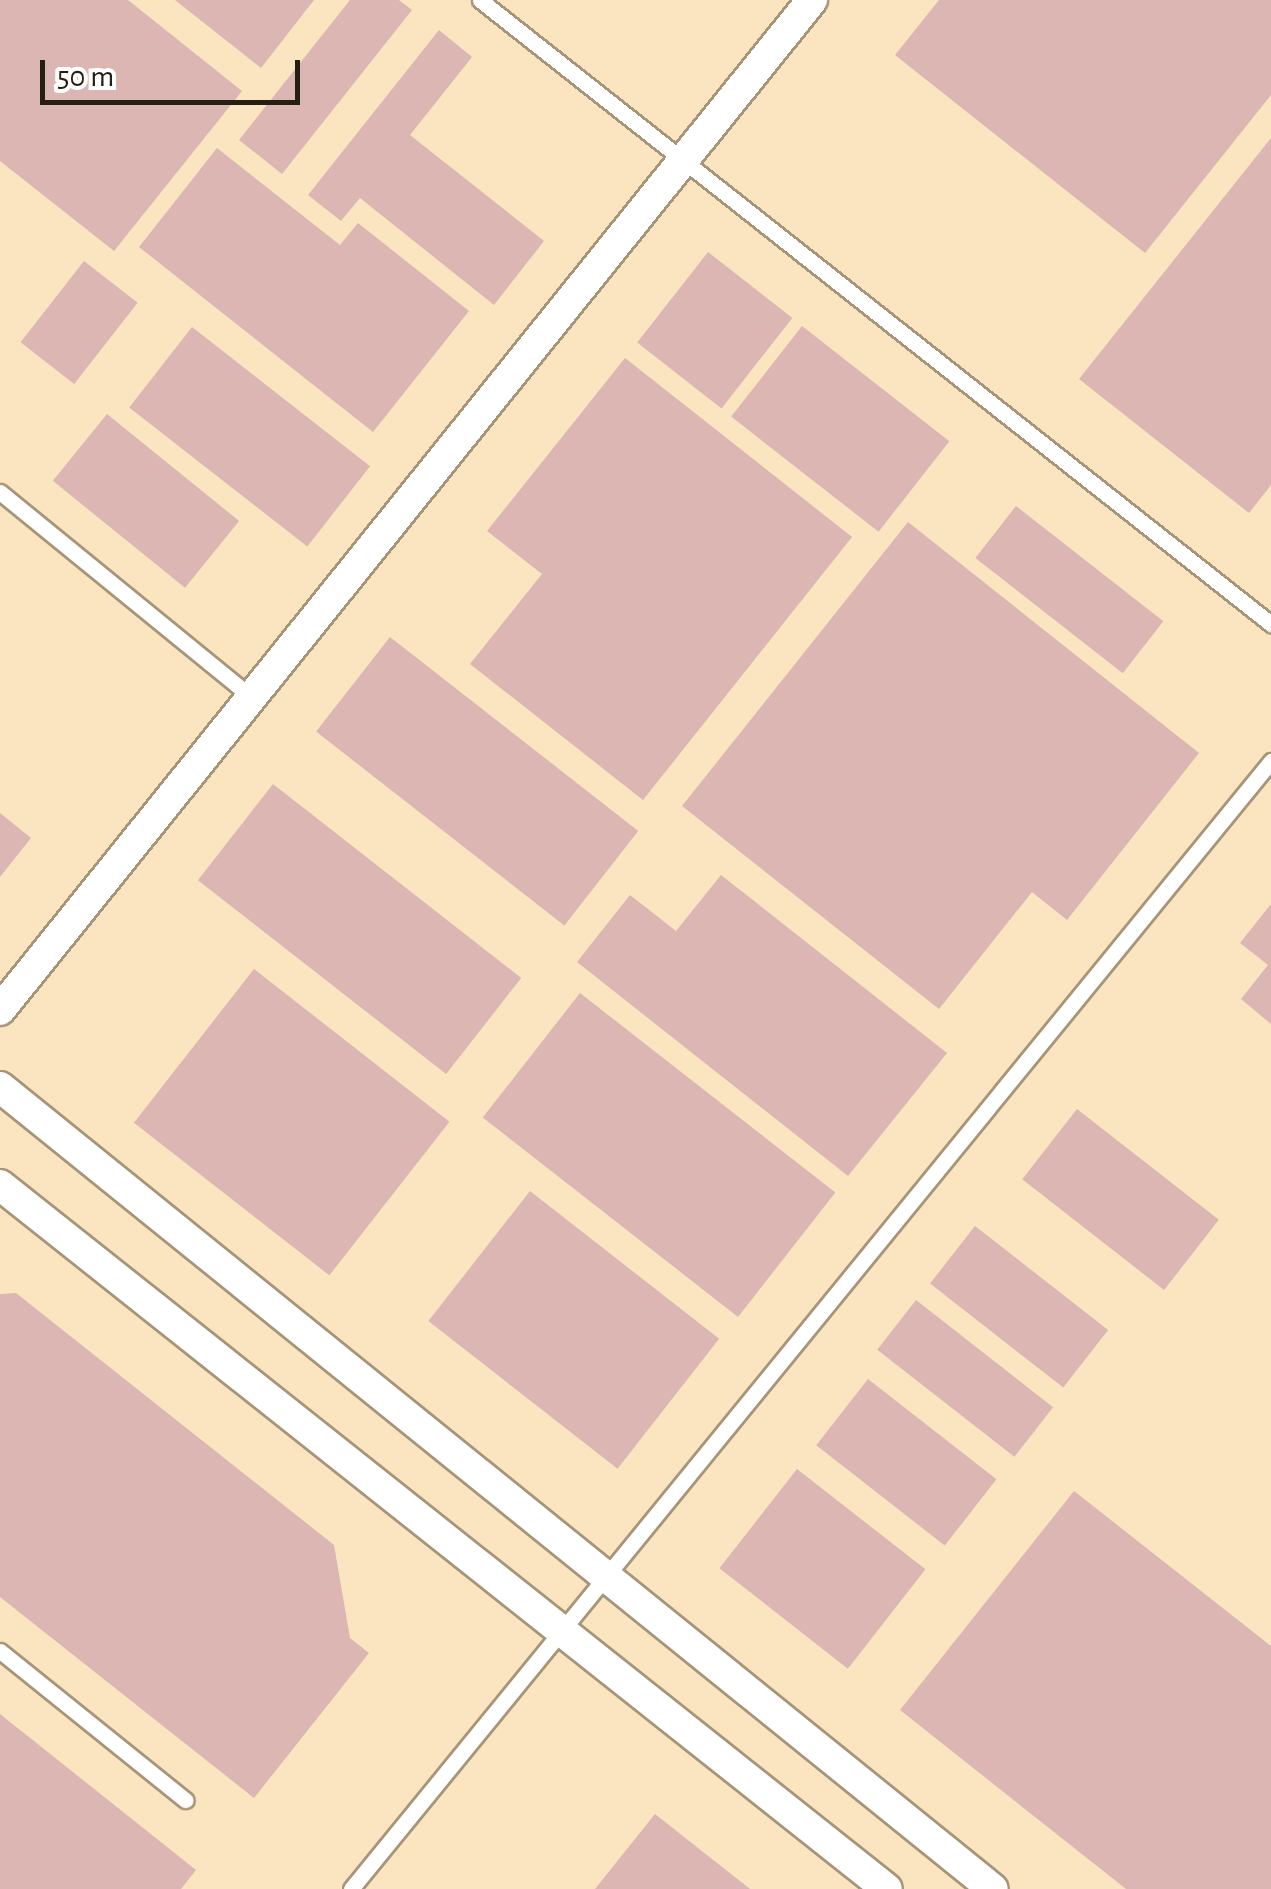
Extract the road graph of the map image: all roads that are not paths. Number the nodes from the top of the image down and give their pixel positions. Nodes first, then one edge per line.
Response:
1 (480, 0) edge
2 (812, 0) edge
3 (683, 160) junction
4 (0, 492) edge
5 (1271, 624) edge
6 (252, 697) junction
7 (1271, 761) edge
8 (0, 1010) edge
9 (0, 1087) edge
10 (0, 1185) edge
11 (610, 1578) junction
12 (564, 1631) junction
13 (0, 1651) edge
14 (185, 1800) dead end
15 (351, 1889) edge
16 (887, 1889) edge
17 (993, 1889) edge

1 - 3 lane
2 - 3 street
3 - 5 lane
3 - 6 street
4 - 6 lane
6 - 8 street
7 - 11 lane
9 - 11 street
10 - 12 street
11 - 12 lane
11 - 17 street
12 - 15 lane
12 - 16 street
13 - 14 lane

